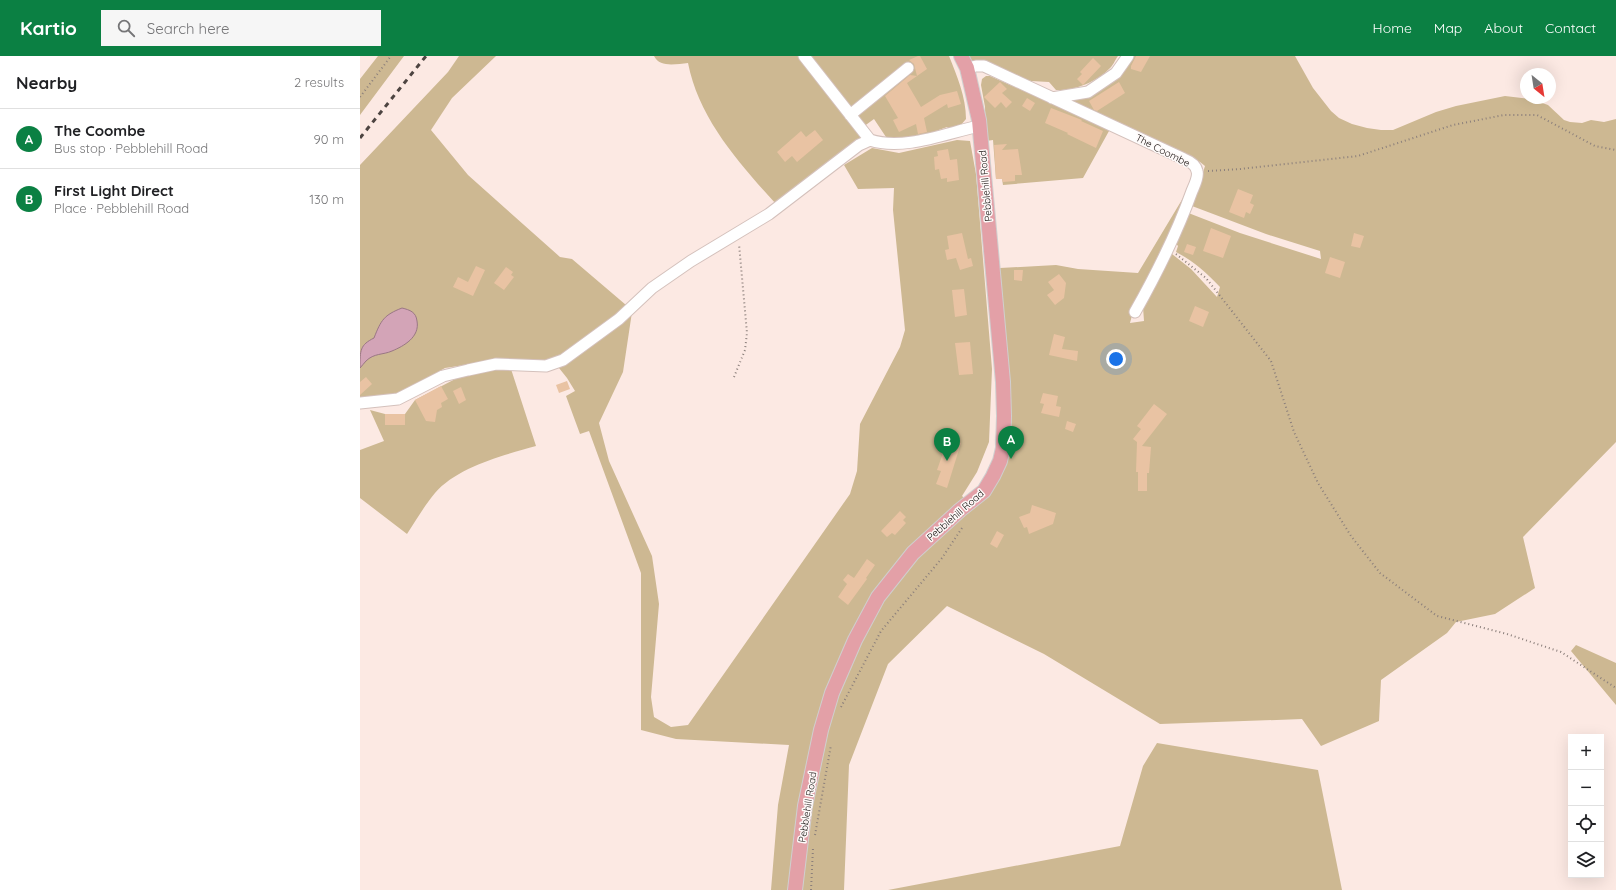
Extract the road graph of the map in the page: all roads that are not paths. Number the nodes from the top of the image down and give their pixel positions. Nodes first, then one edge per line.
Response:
1 (804, 56) edge
2 (1128, 56) edge
3 (964, 62) edge
4 (908, 68) dead end
5 (1051, 98) junction
6 (850, 115) junction
7 (979, 126) junction
8 (870, 140) junction
9 (1135, 312) dead end
10 (360, 403) edge
11 (796, 890) edge

1 - 6 street
2 - 5 street
3 - 5 street, The Coombe
3 - 7 main road, Pebblehill Road
4 - 6 street
5 - 9 street, The Coombe
6 - 8 street
7 - 8 street
7 - 11 main road, Pebblehill Road
8 - 10 street

